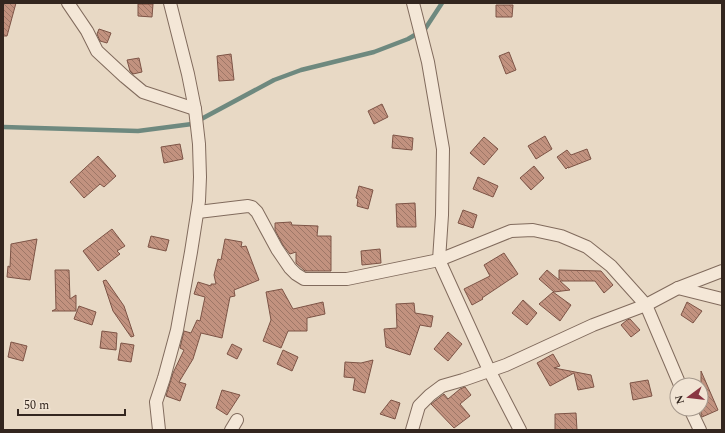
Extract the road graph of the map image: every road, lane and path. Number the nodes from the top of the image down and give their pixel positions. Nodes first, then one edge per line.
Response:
1 (68, 3) edge
2 (170, 3) edge
3 (413, 3) edge
4 (195, 110) junction
5 (198, 212) junction
6 (439, 260) junction
7 (722, 271) edge
8 (678, 288) junction
9 (722, 299) edge
10 (646, 305) junction
11 (489, 370) junction
12 (677, 377) edge
13 (694, 417) edge
14 (159, 430) edge
15 (412, 430) edge
16 (520, 430) edge
17 (700, 430) edge

1 - 4 street
2 - 4 street
3 - 6 street
4 - 5 street
5 - 6 street
5 - 14 street
6 - 10 street
6 - 11 street
7 - 8 street
8 - 9 street
8 - 10 street
10 - 11 street
10 - 12 street
11 - 15 street
11 - 16 street
13 - 17 street

